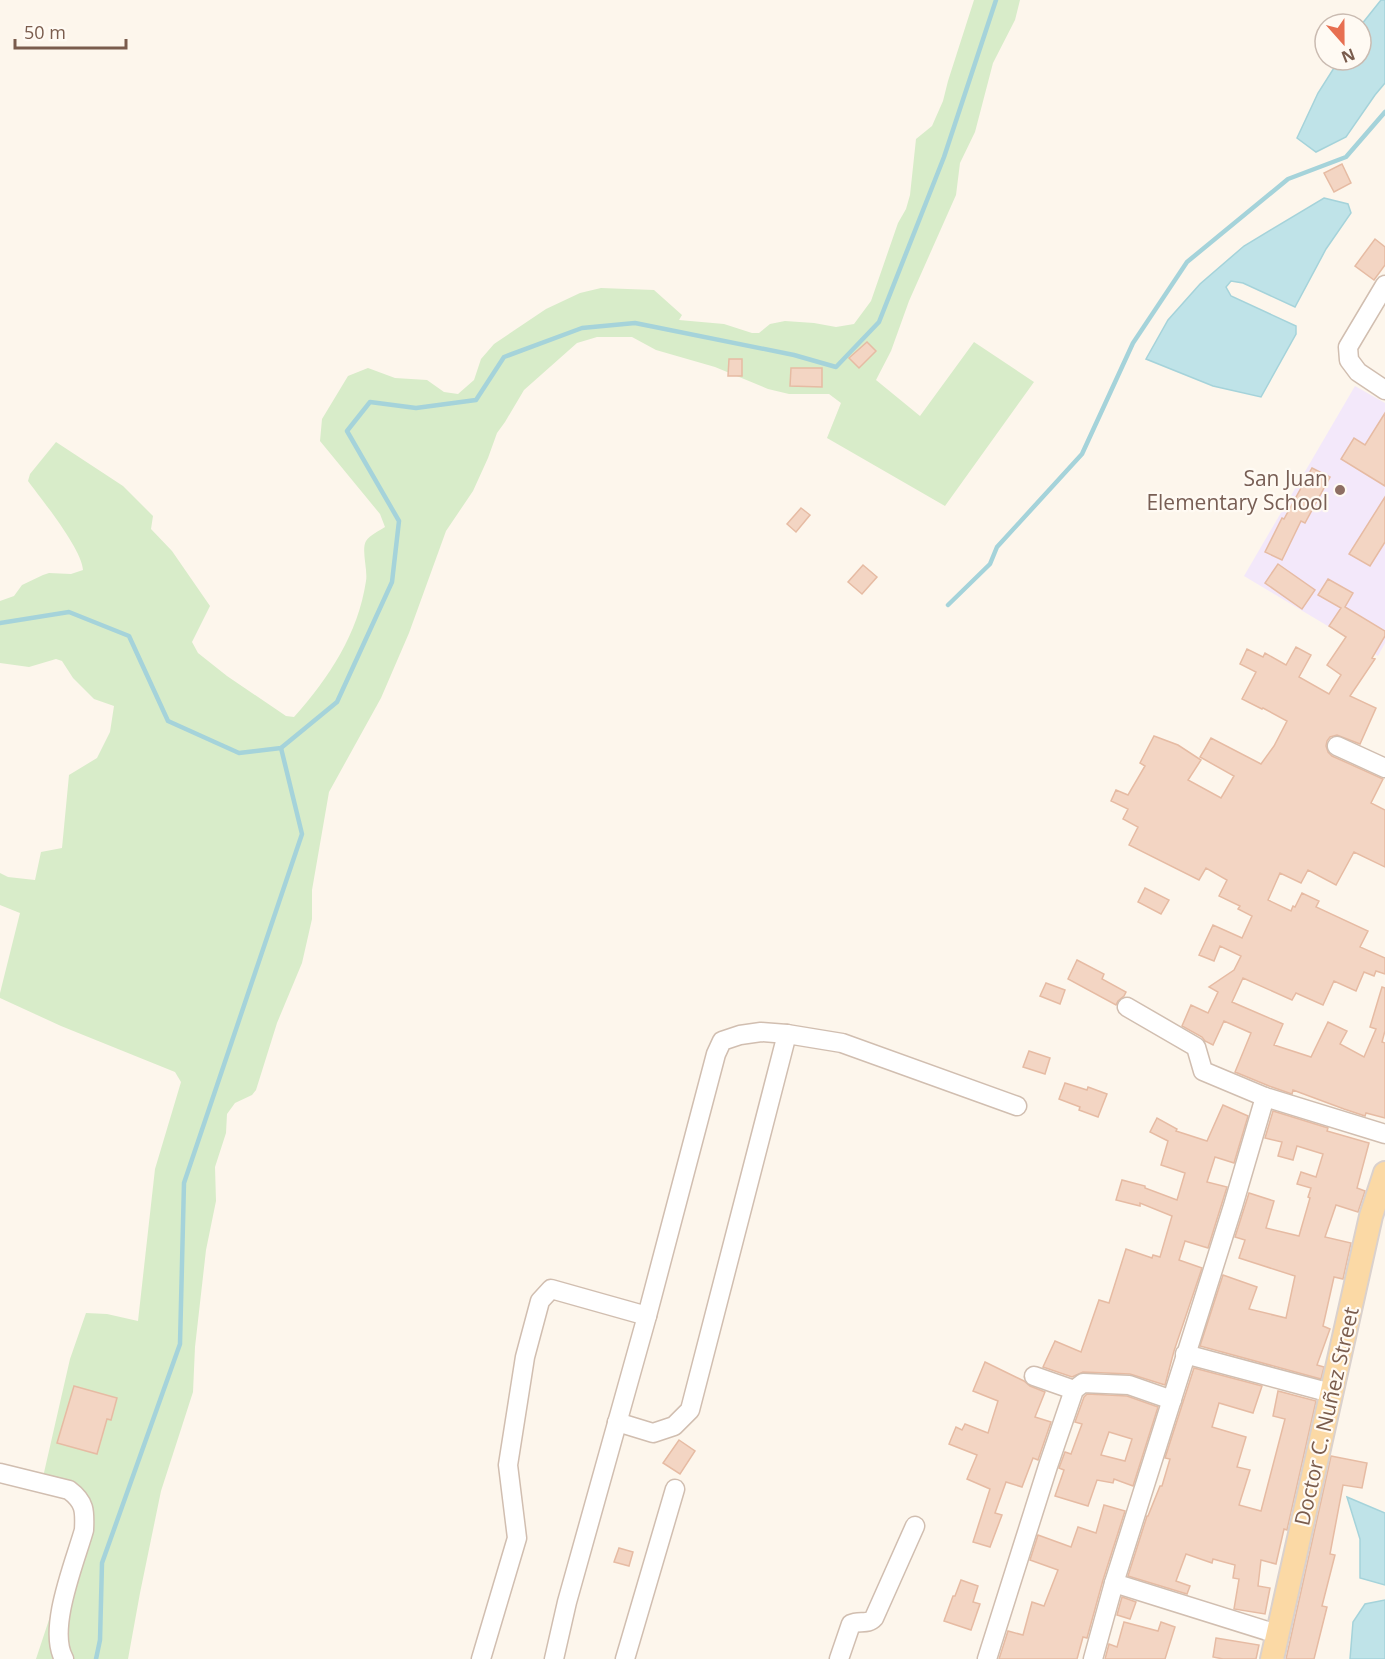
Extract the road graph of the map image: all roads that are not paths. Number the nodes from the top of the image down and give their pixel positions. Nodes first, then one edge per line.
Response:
1 (1385, 285) edge
2 (1385, 390) edge
3 (1337, 746) dead end
4 (1385, 768) edge
5 (1127, 1007) dead end
6 (787, 1034) junction
7 (1265, 1097) junction
8 (1017, 1106) dead end
9 (1385, 1134) edge
10 (1385, 1173) edge
11 (1378, 1217) edge
12 (647, 1316) junction
13 (1185, 1354) junction
14 (1034, 1376) dead end
15 (1074, 1390) junction
16 (1331, 1393) junction
17 (1172, 1400) junction
18 (617, 1422) junction
19 (0, 1473) edge
20 (675, 1489) dead end
21 (915, 1526) dead end
22 (1114, 1583) junction
23 (1277, 1634) junction
24 (64, 1659) edge
25 (482, 1659) edge
26 (554, 1659) edge
27 (625, 1659) edge
28 (839, 1659) edge
29 (987, 1659) edge
30 (1093, 1659) edge
31 (1272, 1659) edge

1 - 2 street
3 - 4 street
5 - 7 street
6 - 8 street
6 - 12 street
6 - 18 street
7 - 9 street
7 - 13 street
10 - 11 main road, Doctor C. Nuñez Street
11 - 16 main road, Doctor C. Nuñez Street
12 - 18 street
12 - 25 street
13 - 16 street
13 - 17 street
14 - 15 street
15 - 17 street
15 - 29 street
16 - 23 main road, Doctor C. Nuñez Street
17 - 22 street
18 - 26 street
19 - 24 street
20 - 27 street
21 - 28 street
22 - 23 street
22 - 30 street
23 - 31 main road, Doctor C. Nuñez Street

